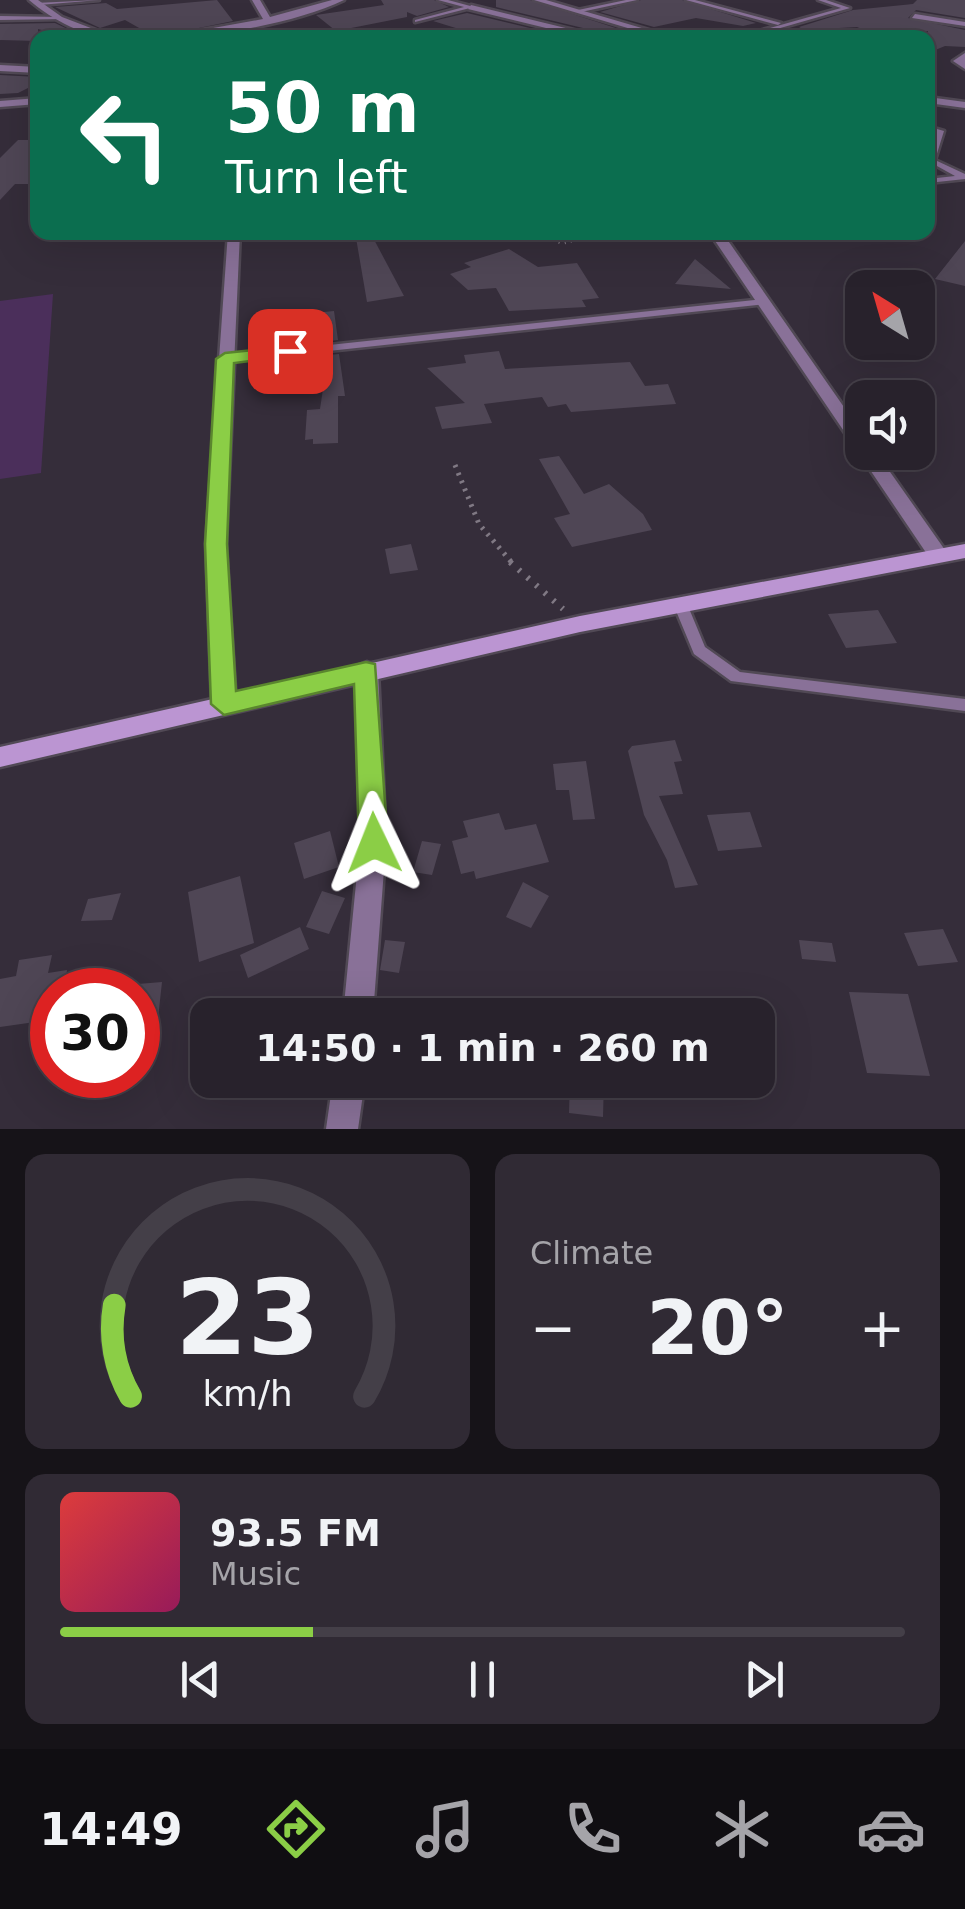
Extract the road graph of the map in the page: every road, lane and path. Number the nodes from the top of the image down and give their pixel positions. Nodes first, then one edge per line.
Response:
1 (95, 0) edge
2 (256, 0) edge
3 (340, 0) edge
4 (440, 0) edge
5 (538, 0) edge
6 (634, 0) edge
7 (689, 0) edge
8 (822, 0) edge
9 (36, 1) edge
10 (318, 2) edge
11 (471, 7) junction
12 (580, 10) junction
13 (915, 16) dead end
14 (0, 18) edge
15 (59, 19) junction
16 (268, 21) junction
17 (417, 21) dead end
18 (779, 24) junction
19 (965, 24) edge
20 (90, 30) edge
21 (212, 30) edge
22 (563, 30) edge
23 (642, 30) edge
24 (761, 30) edge
25 (965, 56) edge
26 (965, 66) edge
27 (0, 68) edge
28 (30, 70) edge
29 (935, 101) edge
30 (30, 102) edge
31 (0, 104) edge
32 (965, 106) edge
33 (940, 131) dead end
34 (935, 146) edge
35 (935, 163) edge
36 (965, 178) edge
37 (935, 180) edge
38 (233, 240) edge
39 (721, 240) edge
40 (764, 302) junction
41 (225, 359) junction
42 (845, 421) edge
43 (455, 465) dead end
44 (879, 470) edge
45 (965, 551) edge
46 (938, 556) junction
47 (681, 606) junction
48 (580, 624) junction
49 (366, 671) junction
50 (224, 704) junction
51 (965, 704) edge
52 (0, 756) edge
53 (360, 998) edge
54 (346, 1098) edge
55 (342, 1129) edge

1 - 9 street
2 - 16 street
3 - 10 street
4 - 11 lane
5 - 12 street
6 - 12 lane
7 - 18 lane
8 - 18 lane
9 - 15 street
10 - 16 street
11 - 17 lane
11 - 22 street
12 - 23 street
13 - 19 street
14 - 15 street
15 - 20 street
16 - 21 street
18 - 24 lane
25 - 26 street
27 - 28 street
29 - 32 street
30 - 31 street
33 - 34 lane
35 - 36 lane
36 - 37 lane
38 - 41 street
39 - 40 street
40 - 41 lane
40 - 42 street
41 - 50 street
43 - 48 path
44 - 46 street
45 - 46 main road
46 - 47 main road
47 - 48 main road
47 - 51 lane
48 - 49 main road
49 - 50 main road
49 - 53 street
50 - 52 main road
54 - 55 street

